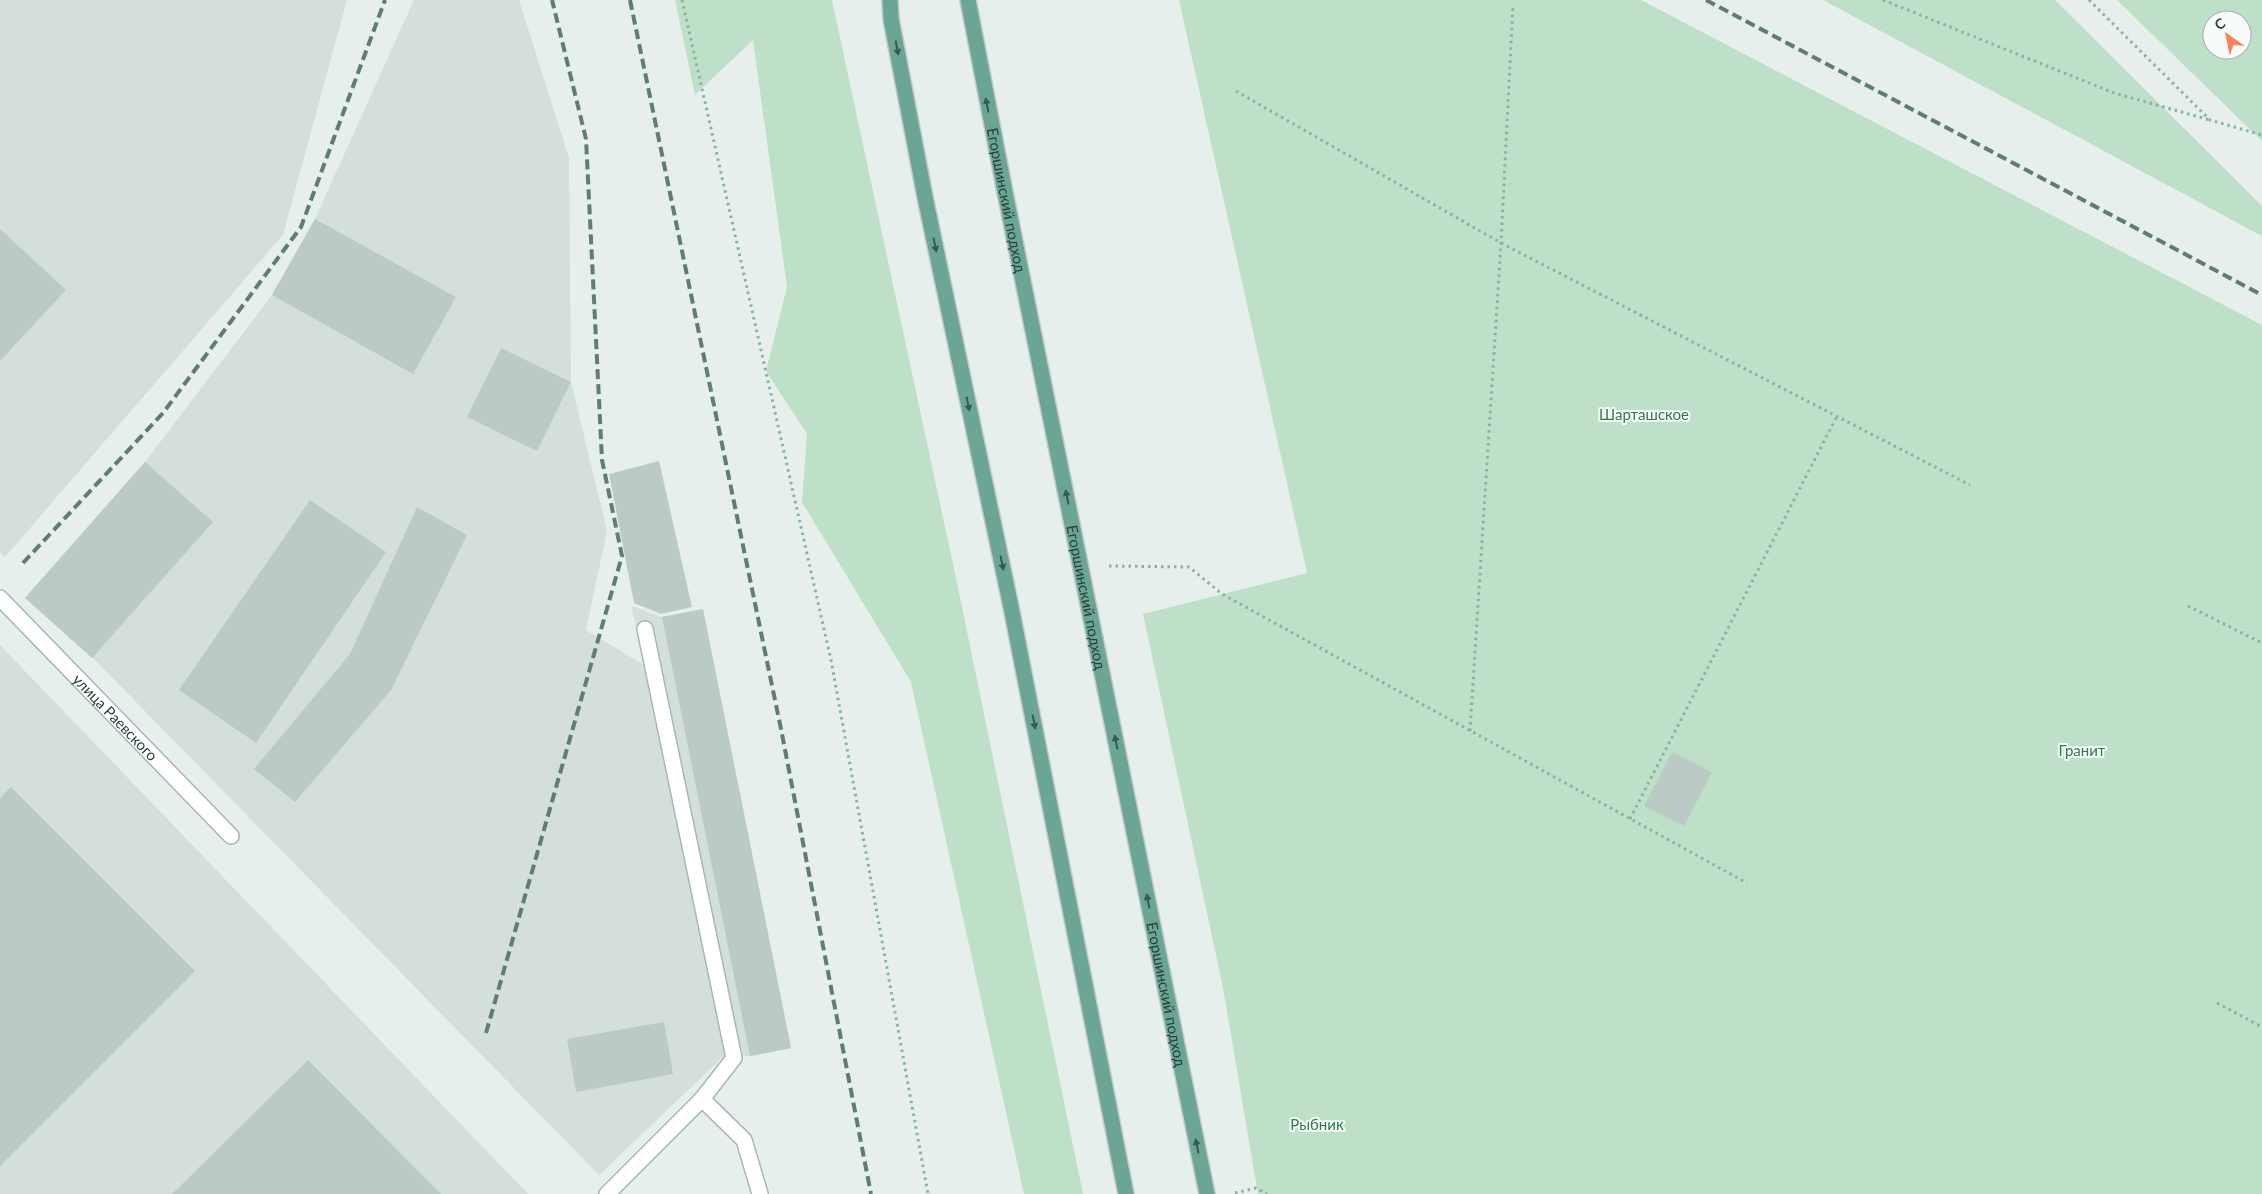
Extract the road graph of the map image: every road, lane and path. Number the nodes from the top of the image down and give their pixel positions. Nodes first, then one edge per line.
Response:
1 (682, 0) edge
2 (890, 0) edge
3 (968, 0) edge
4 (1884, 0) edge
5 (2088, 0) edge
6 (1514, 4) dead end
7 (1236, 91) dead end
8 (2210, 120) junction
9 (2262, 135) edge
10 (1501, 243) junction
11 (1837, 416) junction
12 (1970, 485) dead end
13 (1081, 566) junction
14 (0, 598) edge
15 (2188, 606) dead end
16 (645, 629) dead end
17 (2262, 644) edge
18 (1470, 731) junction
19 (1630, 819) junction
20 (231, 836) dead end
21 (1747, 883) dead end
22 (2217, 1003) dead end
23 (2262, 1027) edge
24 (702, 1099) junction
25 (607, 1194) edge
26 (760, 1194) edge
27 (928, 1194) edge
28 (1126, 1194) edge
29 (1207, 1194) edge
30 (1233, 1194) edge
31 (1267, 1194) edge

1 - 27 path
2 -> 28 main road
13 -> 3 main road, Егоршинский подход
4 - 8 path
5 - 8 path
6 - 10 path
7 - 10 path
8 - 9 path
10 - 11 path
10 - 18 path
11 - 12 path
11 - 19 path
13 - 18 path
29 -> 13 main road, Егоршинский подход
14 - 20 lane, улица Раевского
15 - 17 path
16 - 24 lane
18 - 19 path
19 - 21 path
22 - 23 path
24 - 25 lane
24 - 26 lane
30 - 31 path

